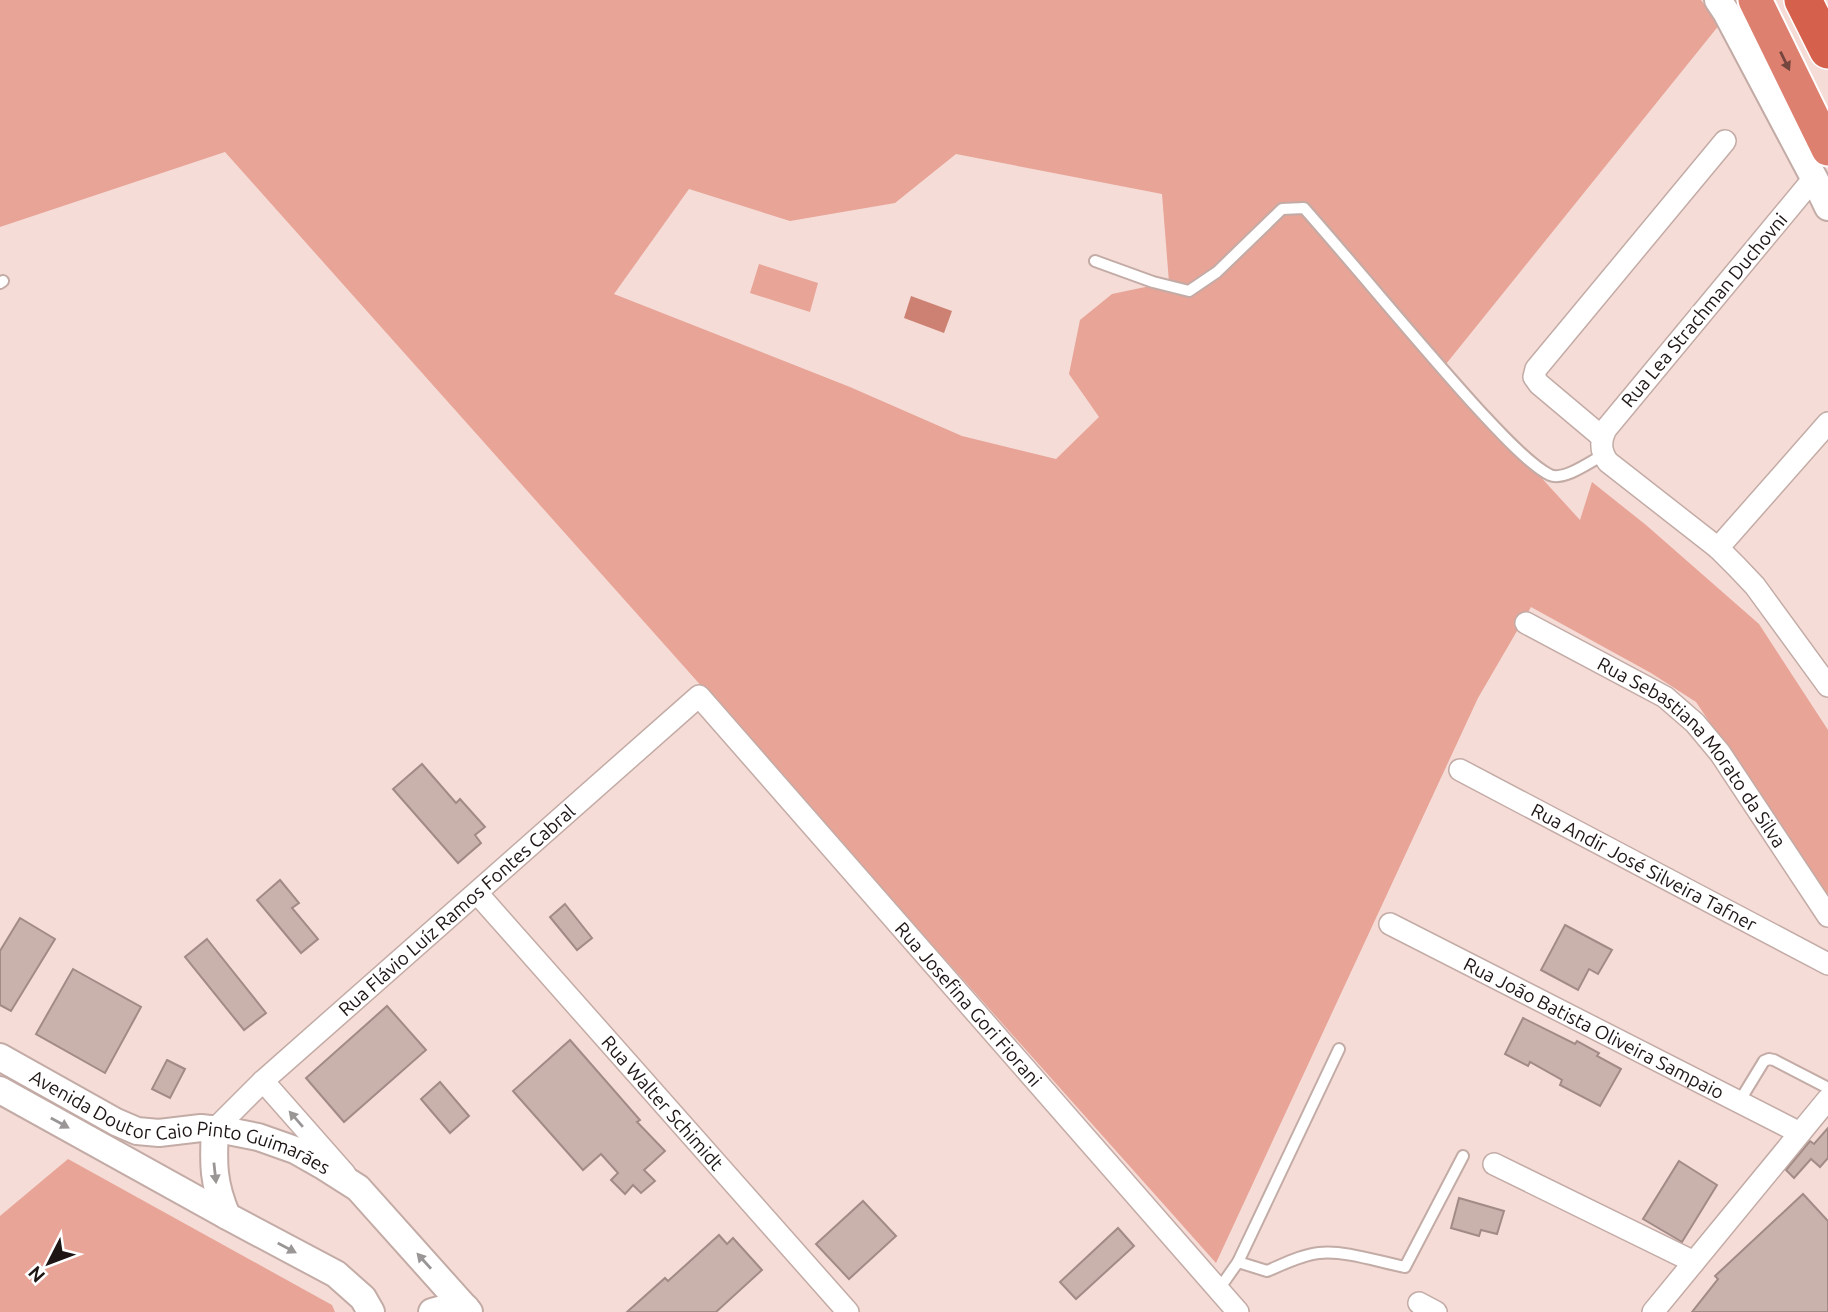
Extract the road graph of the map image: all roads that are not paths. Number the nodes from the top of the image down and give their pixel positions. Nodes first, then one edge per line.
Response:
1 (1718, 0) edge
2 (1755, 0) edge
3 (1803, 0) edge
4 (1828, 50) edge
5 (1725, 141) dead end
6 (1821, 164) edge
7 (1828, 207) edge
8 (1095, 261) dead end
9 (1828, 423) edge
10 (1602, 446) junction
11 (1718, 548) junction
12 (1526, 623) dead end
13 (1828, 686) edge
14 (699, 696) joint
15 (1460, 771) dead end
16 (477, 893) junction
17 (1828, 916) edge
18 (1390, 923) dead end
19 (1828, 964) edge
20 (1339, 1049) dead end
21 (0, 1057) edge
22 (263, 1081) junction
23 (1828, 1088) edge
24 (0, 1090) edge
25 (1828, 1099) edge
26 (1739, 1102) junction
27 (215, 1129) junction
28 (1800, 1133) junction
29 (1463, 1156) dead end
30 (1494, 1164) dead end
31 (358, 1188) junction
32 (227, 1216) junction
33 (1238, 1262) junction
34 (1694, 1262) junction
35 (1219, 1289) junction
36 (468, 1310) edge
37 (371, 1312) edge
38 (432, 1312) edge
39 (848, 1312) edge
40 (1238, 1312) edge
41 (1653, 1312) edge

1 - 6 street
2 -> 6 highway
3 - 4 highway
5 - 10 street
6 - 7 street
6 - 10 street, Rua Lea Strachman Duchovni
8 - 10 lane
9 - 11 street
10 - 11 street
11 - 13 street
12 - 17 street, Rua Sebastiana Morato da Silva
14 - 16 street, Rua Flávio Luíz Ramos Fontes Cabral
14 - 35 street, Rua Josefina Gori Fiorani
15 - 19 street, Rua Andir José Silveira Tafner
16 - 22 street, Rua Flávio Luíz Ramos Fontes Cabral
16 - 39 street, Rua Walter Schimidt
18 - 26 street, Rua João Batista Oliveira Sampaio
20 - 33 lane
21 - 27 street, Avenida Doutor Caio Pinto Guimarães
22 - 27 street, Rua Flávio Luíz Ramos Fontes Cabral
31 -> 22 street
23 - 26 lane
24 -> 32 street, Avenida Doutor Caio Pinto Guimarães
25 - 28 street
26 - 28 street, Rua João Batista Oliveira Sampaio
27 - 31 street, Avenida Doutor Caio Pinto Guimarães
27 -> 32 street
28 - 34 street
29 - 33 lane
30 - 34 street
36 -> 31 street, Avenida Doutor Caio Pinto Guimarães
32 -> 37 street, Avenida Doutor Caio Pinto Guimarães
33 - 35 lane
34 - 41 street
35 - 40 street, Rua Josefina Gori Fiorani
36 - 38 street

